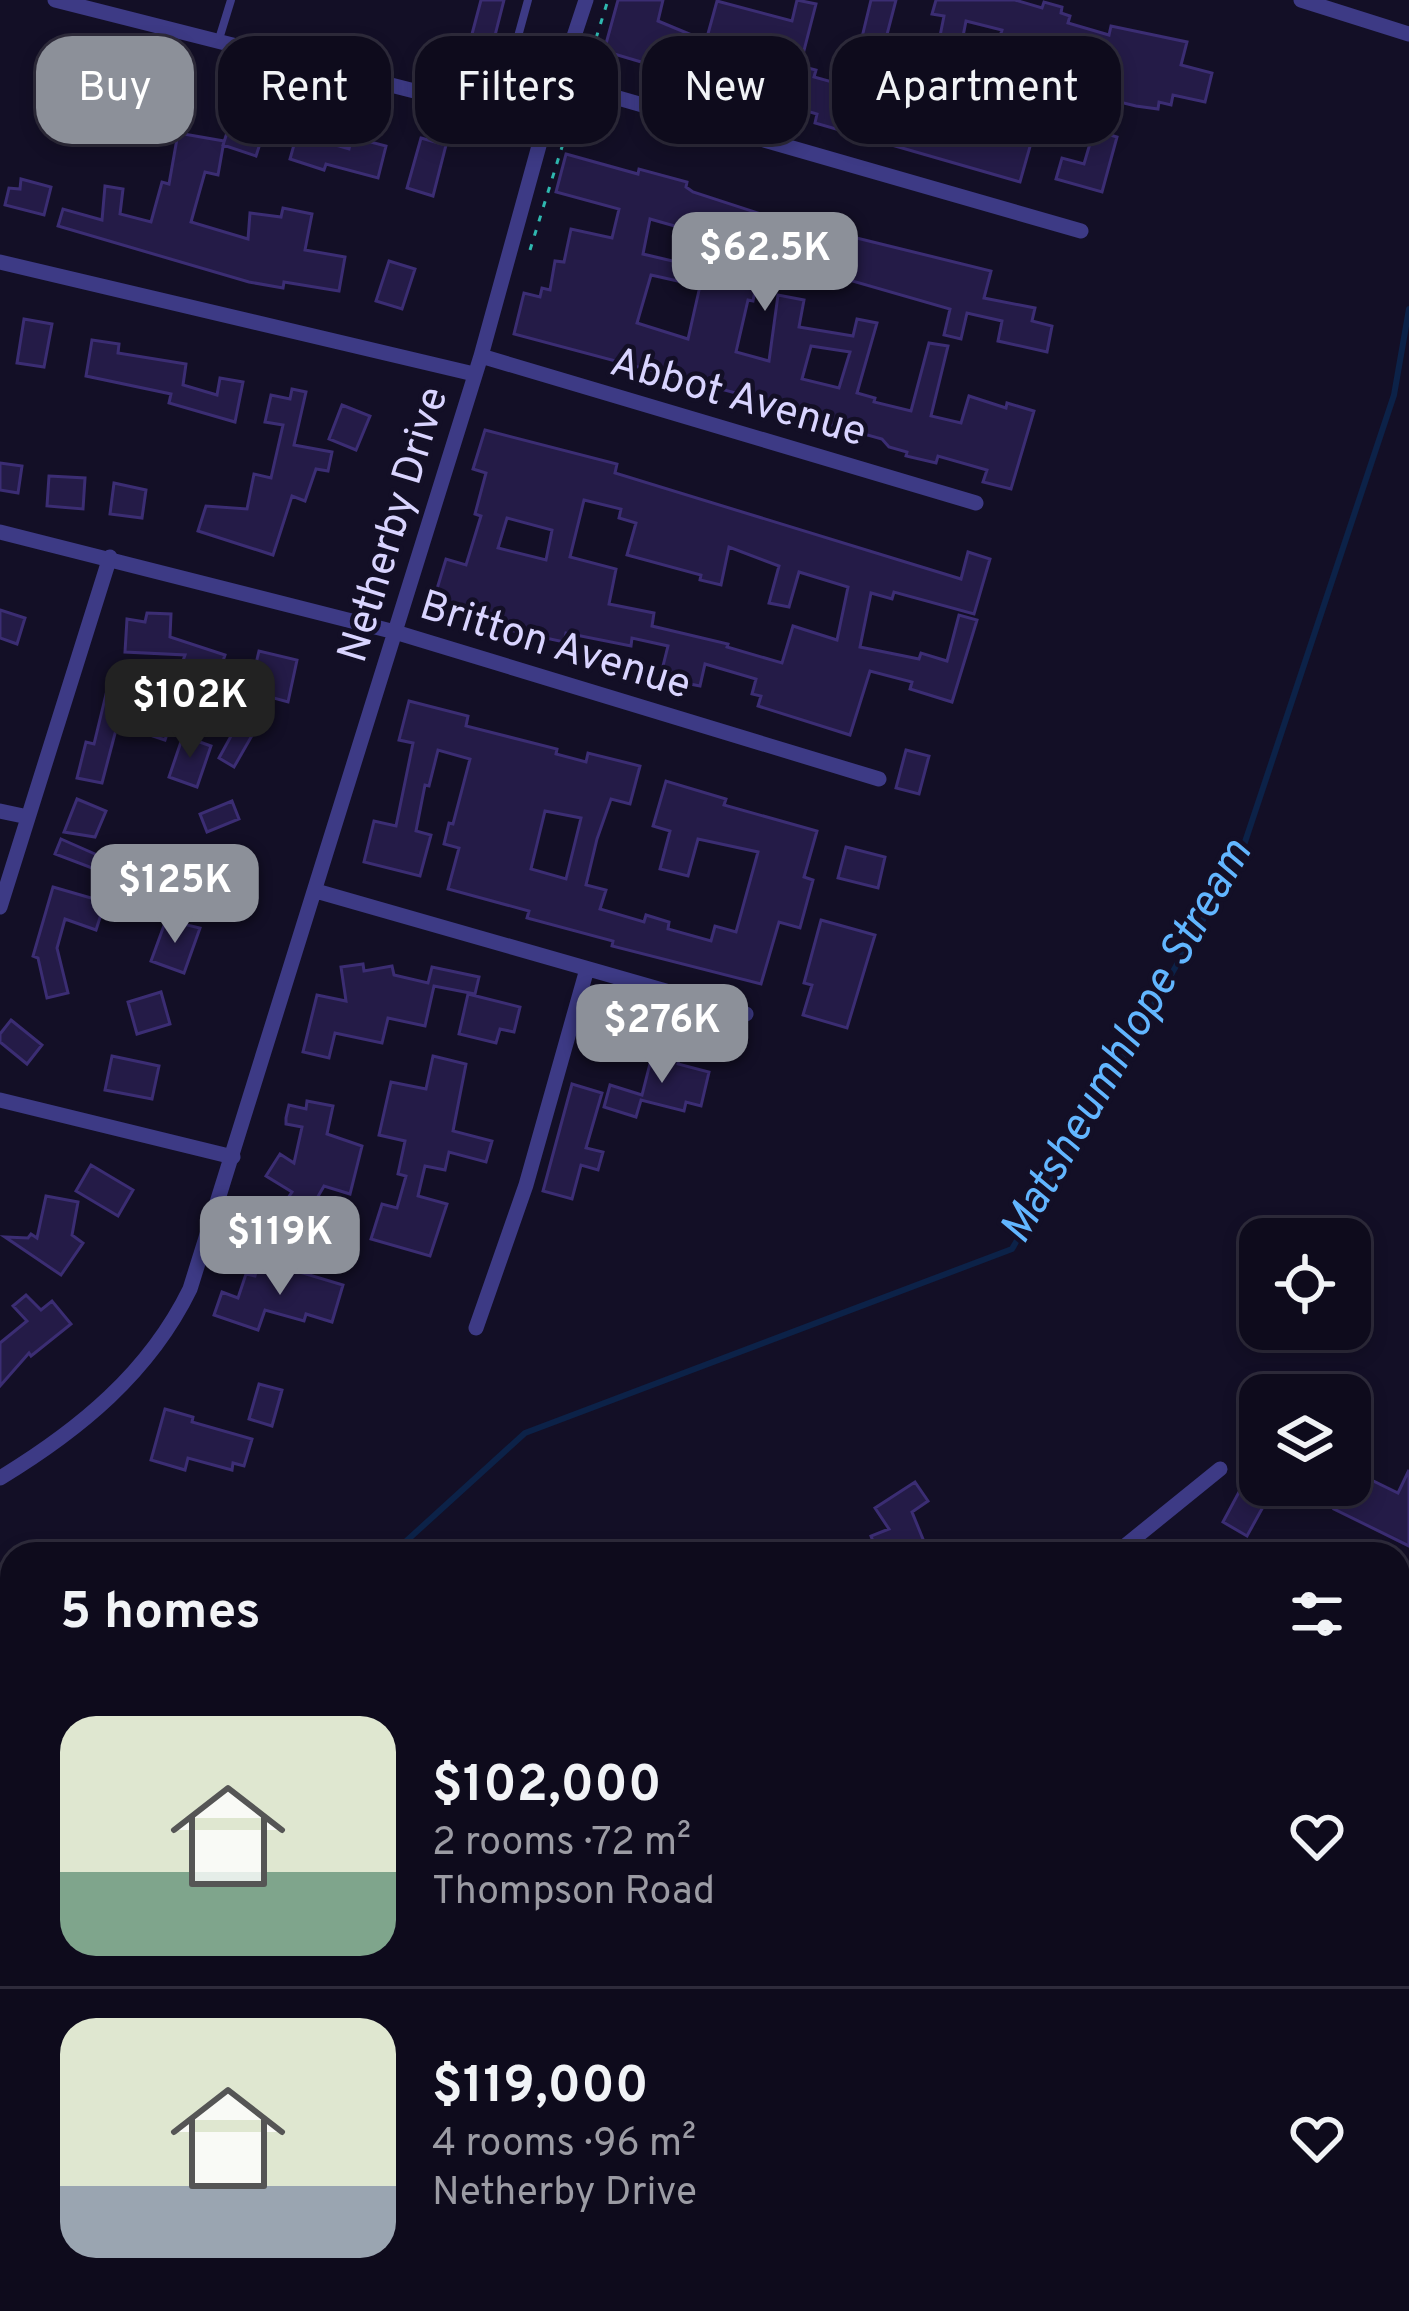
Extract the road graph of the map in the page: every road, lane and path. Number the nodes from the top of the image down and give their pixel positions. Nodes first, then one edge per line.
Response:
1 (55, 0) edge
2 (231, 0) edge
3 (528, 0) edge
4 (586, 0) edge
5 (1301, 0) edge
6 (1409, 34) edge
7 (220, 36) edge
8 (518, 36) edge
9 (574, 36) edge
10 (218, 41) edge
11 (618, 98) edge
12 (539, 144) edge
13 (1081, 231) dead end
14 (0, 262) edge
15 (481, 356) junction
16 (474, 374) junction
17 (976, 502) dead end
18 (0, 532) edge
19 (110, 557) junction
20 (395, 632) junction
21 (879, 779) dead end
22 (0, 811) edge
23 (28, 817) junction
24 (316, 891) junction
25 (0, 907) edge
26 (587, 969) junction
27 (746, 1014) dead end
28 (0, 1100) edge
29 (233, 1157) junction
30 (476, 1328) dead end
31 (1220, 1469) dead end
32 (0, 1478) edge
33 (1129, 1542) edge

1 - 10 street
2 - 7 lane
3 - 8 lane
4 - 9 street, Netherby Drive
5 - 6 street
11 - 13 street
12 - 15 street, Netherby Drive
14 - 16 street
15 - 16 street, Netherby Drive
15 - 17 street, Abbot Avenue
16 - 20 street, Netherby Drive
18 - 19 street, Britton Avenue
19 - 20 street, Britton Avenue
19 - 23 street
20 - 21 street, Britton Avenue
20 - 24 street, Netherby Drive
22 - 23 street
23 - 25 street
24 - 26 street
24 - 29 street, Netherby Drive
26 - 27 street
26 - 30 street
28 - 29 street
29 - 32 street, Netherby Drive
31 - 33 street

